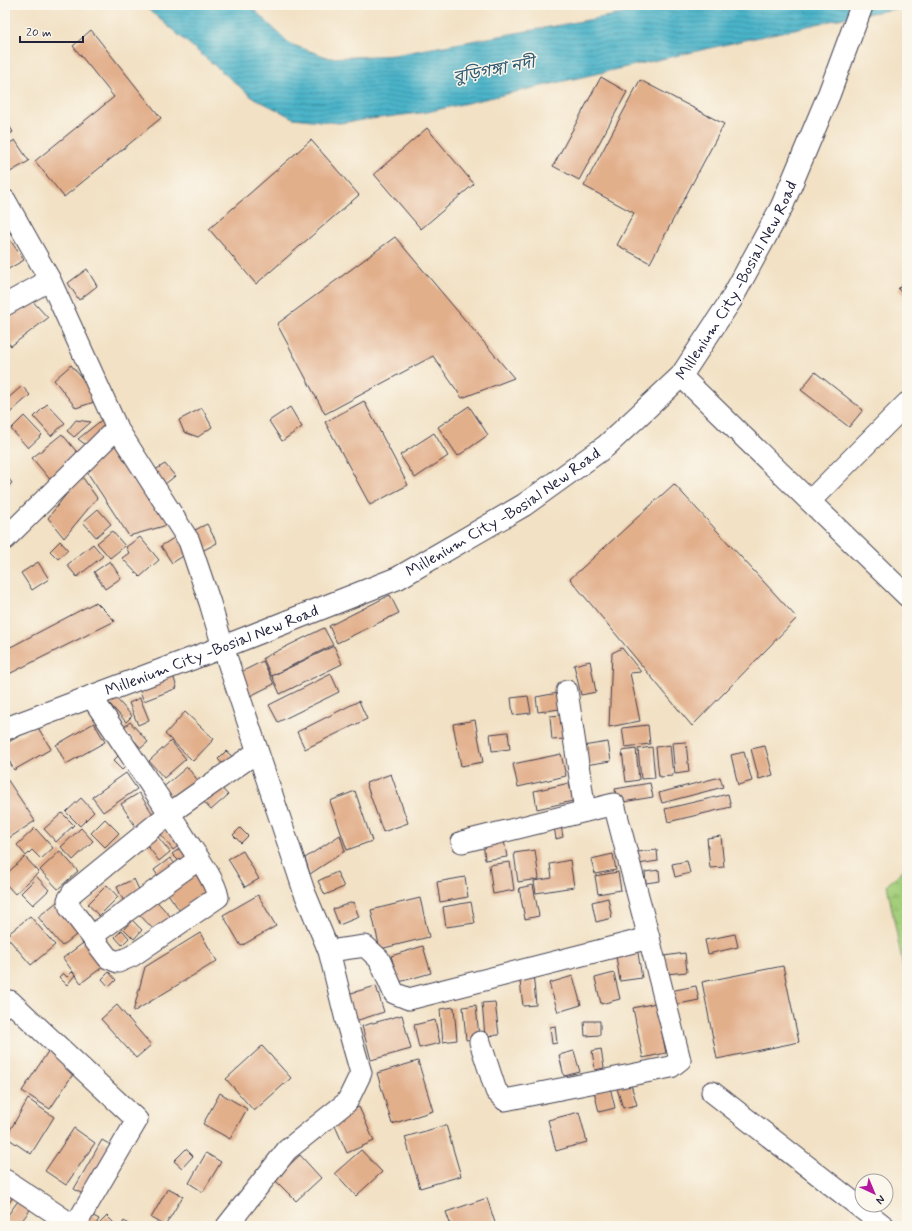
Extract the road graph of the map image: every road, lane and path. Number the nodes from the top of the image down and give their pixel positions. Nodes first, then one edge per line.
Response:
1 (862, 5) edge
2 (5, 200) edge
3 (50, 280) junction
4 (5, 305) edge
5 (681, 376) junction
6 (907, 403) edge
7 (117, 428) junction
8 (810, 501) junction
9 (5, 539) edge
10 (907, 596) edge
11 (223, 647) junction
12 (567, 691) dead end
13 (91, 696) junction
14 (5, 729) edge
15 (257, 752) junction
16 (585, 811) junction
17 (170, 813) junction
18 (462, 842) dead end
19 (199, 859) junction
20 (92, 936) junction
21 (649, 938) junction
22 (329, 951) junction
23 (5, 1006) edge
24 (480, 1042) dead end
25 (712, 1092) dead end
26 (5, 1180) edge
27 (74, 1226) edge
28 (227, 1226) edge
29 (884, 1226) edge

1 - 5 street, Millenium City -Bosial New Road
2 - 3 street
3 - 4 street
3 - 7 street
5 - 8 street
5 - 11 street, Millenium City -Bosial New Road
6 - 8 street
7 - 9 street
7 - 11 street
8 - 10 street
11 - 13 street, Millenium City -Bosial New Road
11 - 15 street
12 - 16 street
13 - 14 street, Millenium City -Bosial New Road
13 - 17 street
15 - 17 street
15 - 22 street
16 - 18 street
16 - 21 street
17 - 19 street
17 - 20 street
19 - 20 street
19 - 20 street
21 - 22 street
21 - 24 street
22 - 28 street
23 - 27 street
25 - 29 street
26 - 27 street

